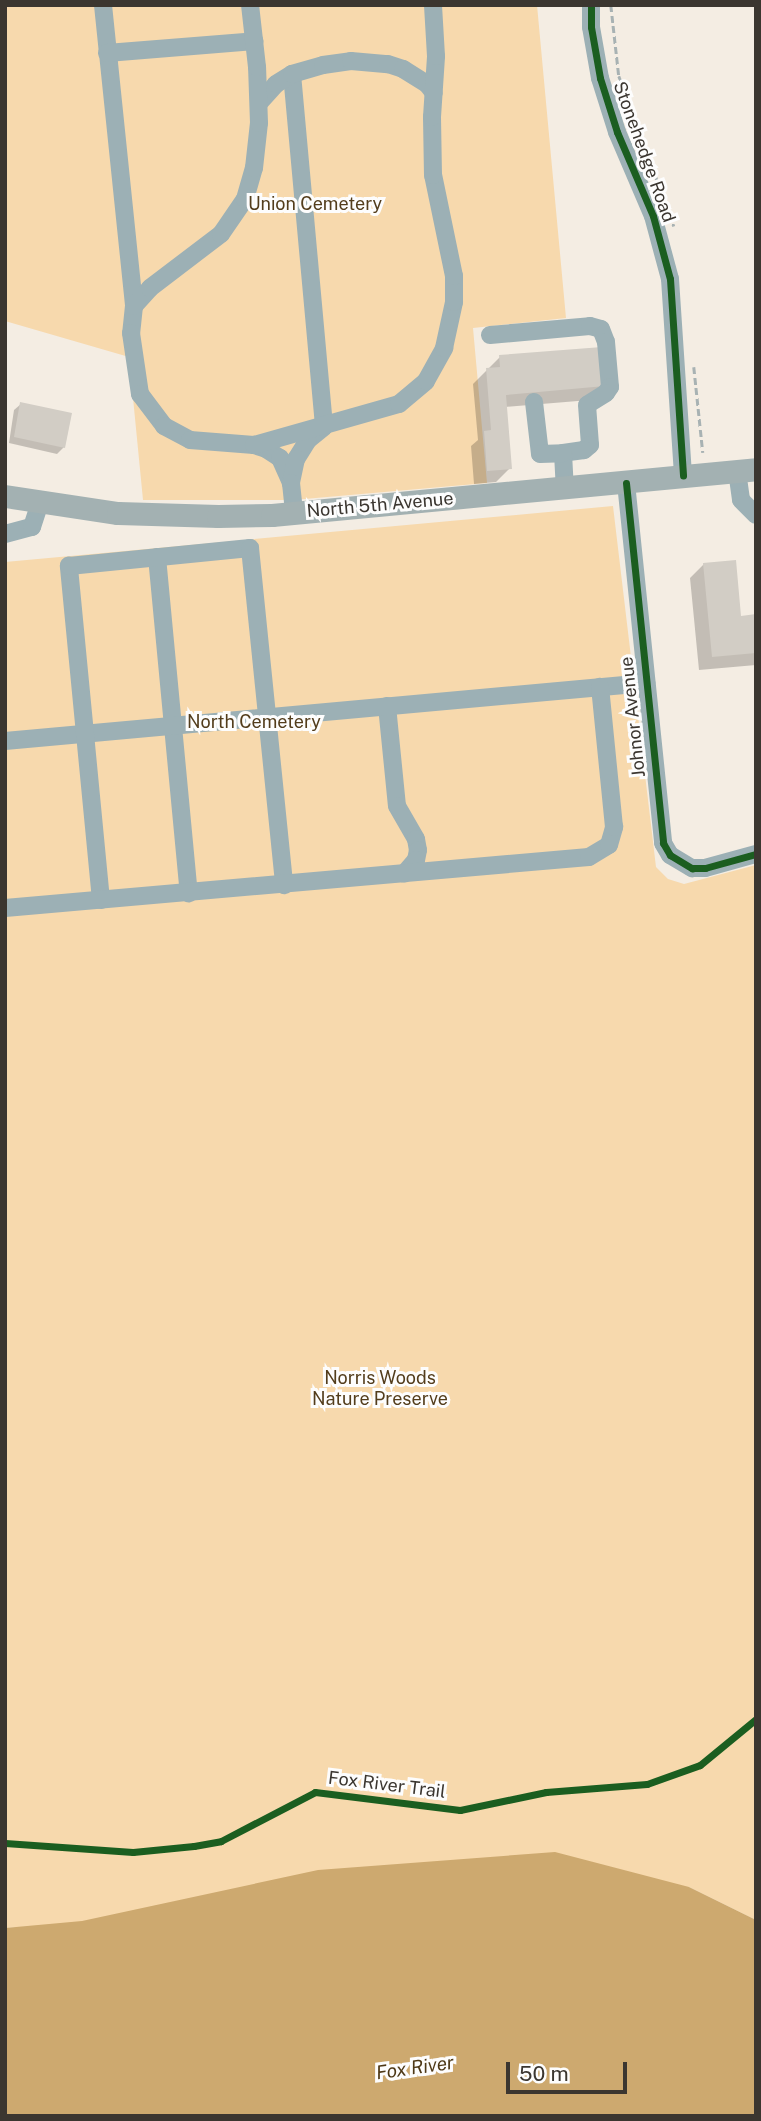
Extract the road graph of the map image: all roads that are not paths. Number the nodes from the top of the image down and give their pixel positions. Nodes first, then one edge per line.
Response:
1 (103, 5) edge
2 (250, 5) edge
3 (433, 5) edge
4 (591, 5) edge
5 (255, 41) junction
6 (107, 53) junction
7 (292, 74) junction
8 (434, 93) junction
9 (260, 103) junction
10 (134, 306) junction
11 (490, 335) dead end
12 (534, 402) dead end
13 (324, 427) junction
14 (254, 445) junction
15 (563, 453) junction
16 (746, 470) edge
17 (683, 476) junction
18 (291, 482) junction
19 (626, 483) junction
20 (565, 488) junction
21 (5, 496) edge
22 (40, 502) junction
23 (295, 513) junction
24 (756, 515) edge
25 (5, 534) edge
26 (157, 557) junction
27 (646, 683) junction
28 (600, 687) junction
29 (387, 706) junction
30 (268, 717) junction
31 (173, 726) junction
32 (86, 733) junction
33 (5, 741) edge
34 (756, 854) edge
35 (404, 874) junction
36 (284, 885) junction
37 (189, 893) junction
38 (101, 900) junction
39 (5, 908) edge

1 - 6 street
2 - 5 street
3 - 8 street
4 - 17 street, Stonehedge Road
5 - 6 street
5 - 9 street
6 - 10 street
7 - 8 street
7 - 9 street
7 - 13 street
8 - 13 street
9 - 10 street
10 - 14 street
11 - 15 street
12 - 15 street
13 - 14 street
13 - 18 street
14 - 18 street
15 - 20 street
16 - 17 main road, North 5th Avenue
16 - 24 street
17 - 19 main road, North 5th Avenue
18 - 23 street
19 - 20 main road, North 5th Avenue
19 - 27 street, Johnor Avenue
20 - 23 main road, North 5th Avenue
21 - 22 main road, North 5th Avenue
22 - 23 main road, North 5th Avenue
22 - 25 street
26 - 30 street
26 - 31 street
26 - 32 street
27 - 28 street
27 - 34 street, Johnor Avenue
28 - 29 street
28 - 35 street
29 - 30 street
29 - 35 street
30 - 31 street
30 - 36 street
31 - 32 street
31 - 37 street
32 - 33 street
32 - 38 street
35 - 36 street
36 - 37 street
37 - 38 street
38 - 39 street

